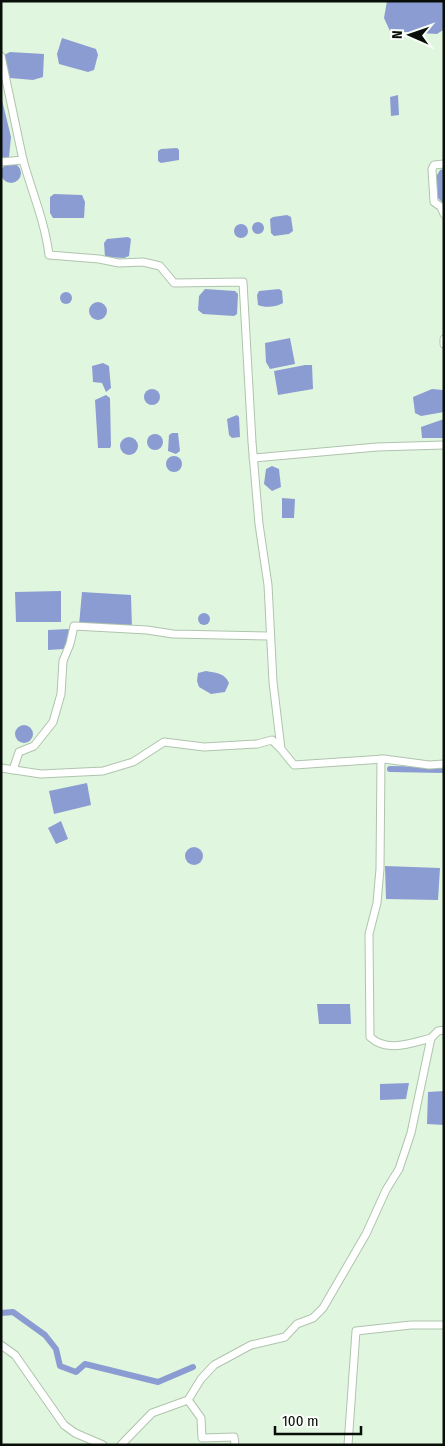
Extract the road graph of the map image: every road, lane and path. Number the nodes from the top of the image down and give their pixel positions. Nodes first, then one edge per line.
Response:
1 (1, 56) edge
2 (24, 160) junction
3 (1, 162) edge
4 (444, 164) edge
5 (444, 214) edge
6 (444, 339) edge
7 (444, 344) edge
8 (444, 445) edge
9 (253, 458) junction
10 (270, 636) junction
11 (281, 749) junction
12 (381, 759) junction
13 (444, 764) edge
14 (1, 768) edge
15 (13, 770) junction
16 (444, 1030) edge
17 (431, 1038) junction
18 (444, 1324) edge
19 (1, 1344) edge
20 (188, 1400) junction
21 (103, 1445) edge
22 (121, 1445) edge
23 (235, 1445) edge
24 (348, 1445) edge

1 - 2 street
2 - 3 street
2 - 9 street
4 - 5 street
6 - 7 street
8 - 9 street
9 - 10 street
10 - 11 street
10 - 15 street
11 - 12 street
11 - 15 street
12 - 13 street
12 - 17 street
14 - 15 street
16 - 17 street
17 - 20 street
18 - 24 street
19 - 21 street
20 - 22 street
20 - 23 street

